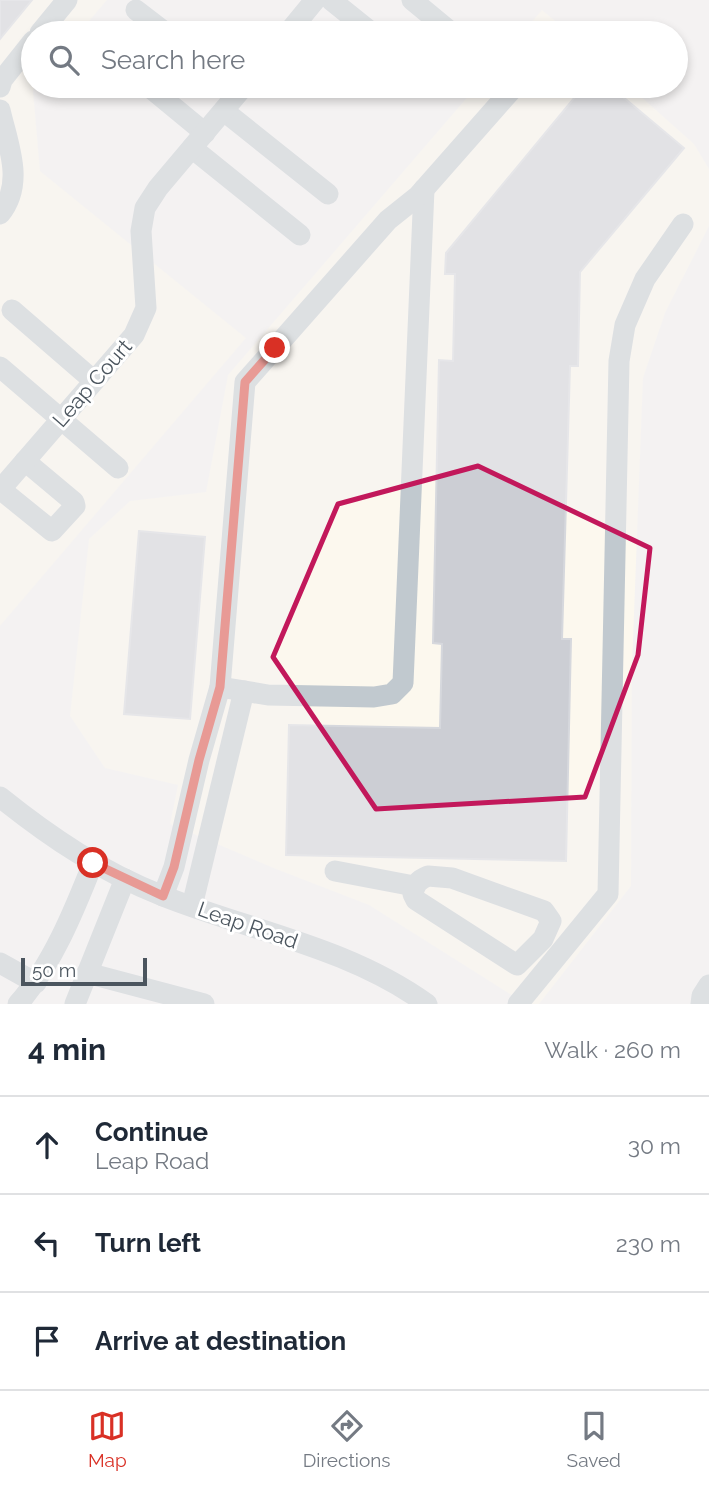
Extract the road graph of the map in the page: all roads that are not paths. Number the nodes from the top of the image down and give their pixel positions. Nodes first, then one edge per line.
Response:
1 (67, 0) edge
2 (315, 0) edge
3 (331, 0) edge
4 (412, 0) edge
5 (136, 10) dead end
6 (50, 21) edge
7 (150, 21) edge
8 (298, 21) edge
9 (357, 21) edge
10 (437, 21) edge
11 (21, 56) edge
12 (0, 87) edge
13 (159, 98) edge
14 (232, 98) edge
15 (504, 98) edge
16 (0, 110) edge
17 (224, 111) junction
18 (199, 140) junction
19 (424, 190) junction
20 (328, 194) dead end
21 (0, 214) edge
22 (682, 224) dead end
23 (300, 235) dead end
24 (12, 310) dead end
25 (0, 368) edge
26 (94, 380) junction
27 (61, 419) junction
28 (25, 461) junction
29 (118, 468) dead end
30 (0, 489) edge
31 (220, 687) junction
32 (244, 691) junction
33 (0, 797) edge
34 (93, 863) junction
35 (335, 871) dead end
36 (125, 879) junction
37 (414, 886) junction
38 (163, 896) junction
39 (192, 906) junction
40 (543, 939) junction
41 (560, 952) junction
42 (0, 963) edge
43 (87, 973) junction
44 (36, 983) junction
45 (709, 985) edge
46 (423, 1003) edge
47 (18, 1004) edge
48 (75, 1004) edge
49 (204, 1004) edge
50 (518, 1004) edge
51 (701, 1004) edge

1 - 6 street
2 - 8 street
3 - 9 street
4 - 10 street
5 - 7 street
11 - 12 street
13 - 18 street
14 - 17 street, Leap Court
15 - 19 street
16 - 21 street
17 - 18 street, Leap Court
17 - 20 street
18 - 23 street
18 - 26 street, Leap Court
19 - 31 street
19 - 32 street
22 - 41 street
24 - 26 street
25 - 27 street
26 - 27 street, Leap Court
27 - 28 street, Leap Court
27 - 29 street
28 - 30 street, Leap Court
28 - 30 street
31 - 32 street
31 - 38 street
32 - 39 street
33 - 34 street, Leap Road
34 - 36 street, Leap Road
34 - 44 street
35 - 37 street
36 - 38 street, Leap Road
36 - 43 street
37 - 40 street
37 - 40 street
38 - 39 street, Leap Road
39 - 46 street, Leap Road
40 - 41 street
41 - 50 street
42 - 44 street
43 - 48 street
43 - 49 street
44 - 47 street
45 - 51 street

